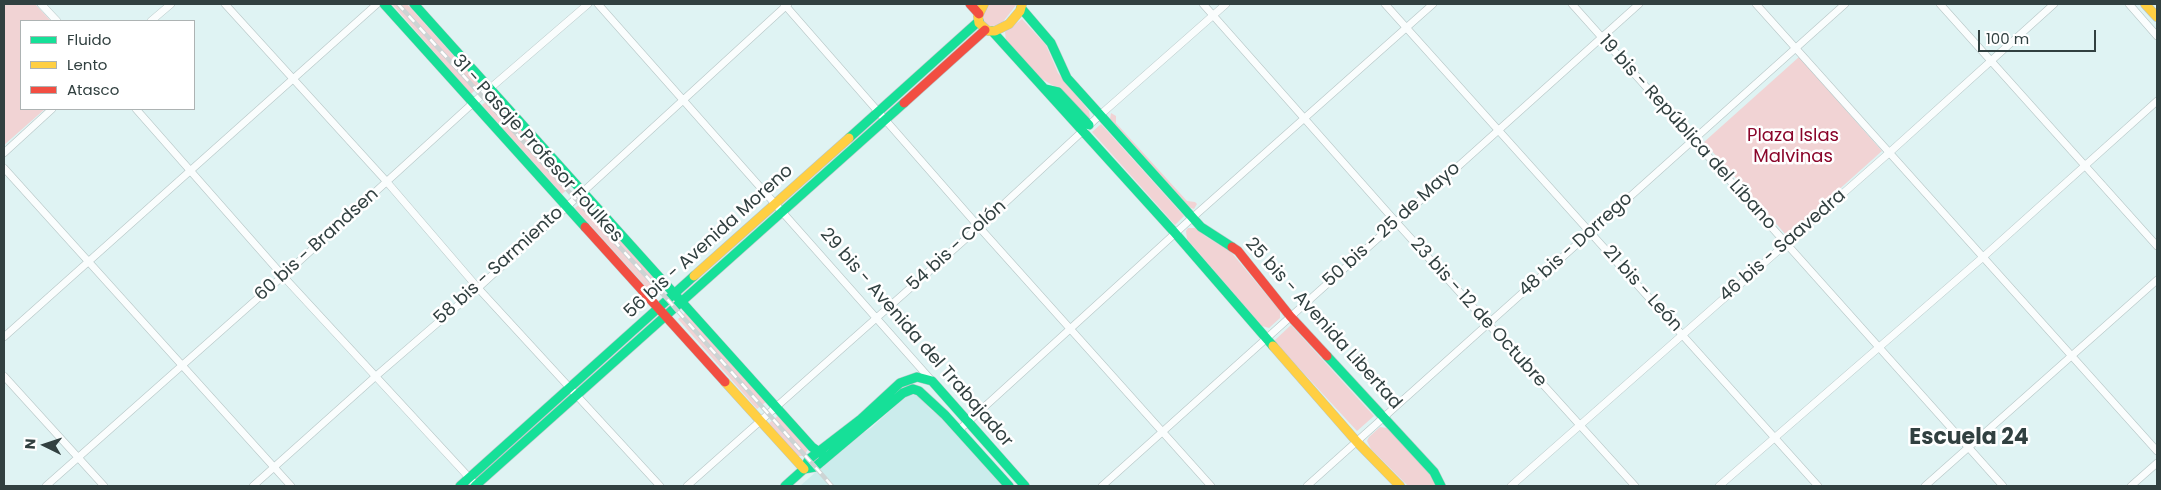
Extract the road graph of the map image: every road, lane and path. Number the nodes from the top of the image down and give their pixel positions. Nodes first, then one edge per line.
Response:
1 (41, 4) edge
2 (171, 4) edge
3 (225, 4) edge
4 (377, 4) edge
5 (384, 4) edge
6 (414, 4) edge
7 (588, 4) edge
8 (598, 4) edge
9 (970, 4) edge
10 (984, 4) edge
11 (1203, 4) edge
12 (1226, 4) edge
13 (1385, 4) edge
14 (1433, 4) edge
15 (1572, 4) edge
16 (1639, 4) edge
17 (1756, 4) edge
18 (1845, 4) edge
19 (1940, 4) edge
20 (2054, 4) edge
21 (2129, 4) edge
22 (2145, 4) edge
23 (786, 5) edge
24 (1022, 6) edge
25 (1213, 15) junction
26 (2157, 17) edge
27 (979, 18) junction
28 (56, 20) edge
29 (151, 20) edge
30 (1406, 28) junction
31 (989, 30) junction
32 (2157, 36) edge
33 (1602, 37) junction
34 (1796, 48) junction
35 (1990, 61) junction
36 (292, 79) junction
37 (490, 89) junction
38 (682, 101) junction
39 (2157, 101) edge
40 (473, 103) junction
41 (51, 110) edge
42 (137, 110) edge
43 (879, 112) junction
44 (1100, 115) junction
45 (1304, 118) junction
46 (886, 120) junction
47 (1087, 128) junction
48 (1497, 131) junction
49 (1693, 141) junction
50 (1890, 152) junction
51 (4, 153) edge
52 (2085, 167) junction
53 (4, 168) edge
54 (192, 170) junction
55 (387, 182) junction
56 (581, 191) junction
57 (775, 204) junction
58 (565, 207) junction
59 (784, 212) junction
60 (1192, 218) junction
61 (1396, 222) junction
62 (979, 227) junction
63 (1590, 232) junction
64 (1175, 233) junction
65 (1785, 243) junction
66 (2157, 246) edge
67 (1982, 258) junction
68 (88, 262) junction
69 (283, 276) junction
70 (2157, 280) edge
71 (478, 288) junction
72 (675, 294) junction
73 (682, 301) junction
74 (659, 309) junction
75 (666, 316) junction
76 (1290, 316) junction
77 (875, 318) junction
78 (1488, 324) junction
79 (1071, 327) junction
80 (1683, 334) junction
81 (4, 337) edge
82 (1265, 339) junction
83 (1879, 347) junction
84 (2070, 356) junction
85 (181, 365) junction
86 (4, 376) edge
87 (376, 376) junction
88 (934, 383) junction
89 (570, 386) junction
90 (577, 394) junction
91 (924, 396) junction
92 (776, 406) junction
93 (1384, 417) junction
94 (761, 421) junction
95 (967, 422) junction
96 (1581, 425) junction
97 (959, 430) junction
98 (1162, 431) junction
99 (1774, 438) junction
100 (1357, 442) junction
101 (990, 448) junction
102 (1968, 448) junction
103 (818, 450) junction
104 (2157, 451) edge
105 (982, 456) junction
106 (78, 458) junction
107 (826, 458) junction
108 (2157, 463) edge
109 (273, 468) junction
110 (804, 469) junction
111 (468, 479) junction
112 (46, 486) edge
113 (104, 486) edge
114 (253, 486) edge
115 (291, 486) edge
116 (460, 486) edge
117 (476, 486) edge
118 (660, 486) edge
119 (687, 486) edge
120 (785, 486) edge
121 (1009, 486) edge
122 (1024, 486) edge
123 (1102, 486) edge
124 (1212, 486) edge
125 (1307, 486) edge
126 (1400, 486) edge
127 (1441, 486) edge
128 (1511, 486) edge
129 (1635, 486) edge
130 (1719, 486) edge
131 (1818, 486) edge
132 (1925, 486) edge
133 (2003, 486) edge
134 (2132, 486) edge

1 - 28 street
2 - 29 street
3 - 36 street
4 - 36 street
5 - 40 main road, 31 - Pasaje Profesor Foulkes
6 - 37 main road, 31 - Pasaje Profesor Foulkes
7 - 37 street, 60 bis - Brandsen
8 - 38 street, 29 bis - Avenida del Trabajador
9 - 27 main road
10 - 27 main road
11 - 25 street, 23 bis - 12 de Octubre
12 - 25 street, 54 bis - Colón
13 - 30 street, 21 bis - León
14 - 30 street
15 - 33 street, 19 bis - República del Líbano
16 - 33 street, 50 bis - 25 de Mayo
17 - 34 street
18 - 34 street, 48 bis - Dorrego
19 - 35 street
20 - 35 street, 46 bis - Saavedra
21 - 32 street
22 - 26 main road
23 - 38 street, 58 bis - Sarmiento
23 - 43 street
24 - 31 main road, 56 bis - Avenida Moreno
24 - 44 main road, 25 bis - Avenida Libertad
25 - 44 street, 54 bis - Colón
25 - 45 street, 23 bis - 12 de Octubre
27 - 31 main road
27 - 43 main road, 56 bis - Avenida Moreno
30 - 45 street
30 - 48 street, 21 bis - León
31 - 46 main road, 56 bis - Avenida Moreno
31 - 47 main road
33 - 48 street, 50 bis - 25 de Mayo
33 - 49 street, 19 bis - República del Líbano
34 - 49 street, 48 bis - Dorrego
34 - 50 street
35 - 50 street, 46 bis - Saavedra
35 - 52 street
36 - 54 street
36 - 55 street
37 - 40 street, 60 bis - Brandsen
37 - 56 main road, 31 - Pasaje Profesor Foulkes
38 - 56 street, 58 bis - Sarmiento
38 - 57 street, 29 bis - Avenida del Trabajador
39 - 52 street
40 - 55 street, 60 bis - Brandsen
40 - 58 main road, 31 - Pasaje Profesor Foulkes
41 - 51 street
42 - 54 street
43 - 46 street
43 - 57 main road, 56 bis - Avenida Moreno
44 - 47 street, 54 bis - Colón
44 - 60 main road, 25 bis - Avenida Libertad
45 - 60 street
45 - 61 street, 23 bis - 12 de Octubre
46 - 59 main road, 56 bis - Avenida Moreno
46 - 62 street
47 - 62 street, 54 bis - Colón
47 - 64 main road
48 - 61 street, 50 bis - 25 de Mayo
48 - 63 street, 21 bis - León
49 - 63 street, 48 bis - Dorrego
49 - 65 street, 19 bis - República del Líbano
50 - 65 street, 46 bis - Saavedra
50 - 67 street
52 - 66 street
52 - 67 street
53 - 68 street
54 - 68 street
54 - 69 street
55 - 69 street, 60 bis - Brandsen
55 - 71 street
56 - 58 street, 58 bis - Sarmiento
56 - 72 main road, 31 - Pasaje Profesor Foulkes
57 - 59 street, 29 bis - Avenida del Trabajador
57 - 72 main road, 56 bis - Avenida Moreno
58 - 71 street, 58 bis - Sarmiento
58 - 74 main road, 31 - Pasaje Profesor Foulkes
59 - 73 main road, 56 bis - Avenida Moreno
59 - 77 street, 29 bis - Avenida del Trabajador
60 - 64 street
60 - 76 main road, 25 bis - Avenida Libertad
61 - 76 street, 50 bis - 25 de Mayo
61 - 78 street, 23 bis - 12 de Octubre
62 - 77 street, 54 bis - Colón
62 - 79 street
63 - 78 street, 48 bis - Dorrego
63 - 80 street, 21 bis - León
64 - 79 street
64 - 82 main road
65 - 80 street, 46 bis - Saavedra
65 - 83 street, 19 bis - República del Líbano
67 - 83 street
67 - 84 street
68 - 81 street
68 - 85 street
69 - 85 street, 60 bis - Brandsen
69 - 87 street
70 - 84 street
71 - 87 street, 58 bis - Sarmiento
71 - 89 street
72 - 73 main road, 31 - Pasaje Profesor Foulkes
72 - 74 main road, 56 bis - Avenida Moreno
73 - 75 main road, 56 bis - Avenida Moreno
73 - 92 main road, 31 - Pasaje Profesor Foulkes
74 - 75 main road, 31 - Pasaje Profesor Foulkes
74 - 89 main road, 56 bis - Avenida Moreno
75 - 90 main road, 56 bis - Avenida Moreno
75 - 94 main road, 31 - Pasaje Profesor Foulkes
76 - 82 street, 50 bis - 25 de Mayo
76 - 93 main road, 25 bis - Avenida Libertad
77 - 88 street, 29 bis - Avenida del Trabajador
77 - 92 street, 54 bis - Colón
78 - 93 street, 48 bis - Dorrego
78 - 96 street, 23 bis - 12 de Octubre
79 - 95 street
79 - 98 street
80 - 96 street, 46 bis - Saavedra
80 - 99 street, 21 bis - León
82 - 98 street, 50 bis - 25 de Mayo
82 - 100 main road
83 - 99 street
83 - 102 street, 19 bis - República del Líbano
84 - 102 street
84 - 104 street
85 - 106 street, 60 bis - Brandsen
85 - 109 street
86 - 106 street
87 - 109 street, 58 bis - Sarmiento
87 - 111 street
88 - 91 main road
88 - 95 main road, 29 bis - Avenida del Trabajador
88 - 103 main road
89 - 90 street
89 - 111 main road, 56 bis - Avenida Moreno
90 - 117 main road, 56 bis - Avenida Moreno
90 - 118 street
91 - 97 main road, 29 bis - Avenida del Trabajador
91 - 107 main road, 29 bis - Avenida del Trabajador
92 - 94 street, 54 bis - Colón
92 - 103 main road, 31 - Pasaje Profesor Foulkes
93 - 100 street, 48 bis - Dorrego
93 - 127 main road, 25 bis - Avenida Libertad
94 - 110 main road, 31 - Pasaje Profesor Foulkes
94 - 119 street, 54 bis - Colón
95 - 97 street
95 - 101 main road, 29 bis - Avenida del Trabajador
96 - 128 street, 46 bis - Saavedra
96 - 129 street, 23 bis - 12 de Octubre
97 - 105 main road, 29 bis - Avenida del Trabajador
98 - 123 street, 50 bis - 25 de Mayo
98 - 124 street
99 - 130 street
99 - 131 street, 21 bis - León
100 - 125 street, 48 bis - Dorrego
100 - 126 main road
101 - 105 main road
101 - 122 main road, 29 bis - Avenida del Trabajador
102 - 132 street
102 - 133 street, 19 bis - República del Líbano
103 - 107 main road, 31 - Pasaje Profesor Foulkes
103 - 110 main road
105 - 121 main road, 29 bis - Avenida del Trabajador
106 - 112 street, 60 bis - Brandsen
106 - 113 street
107 - 110 main road
108 - 134 street
109 - 114 street, 58 bis - Sarmiento
109 - 115 street
110 - 120 main road
111 - 116 main road, 56 bis - Avenida Moreno
111 - 117 street

